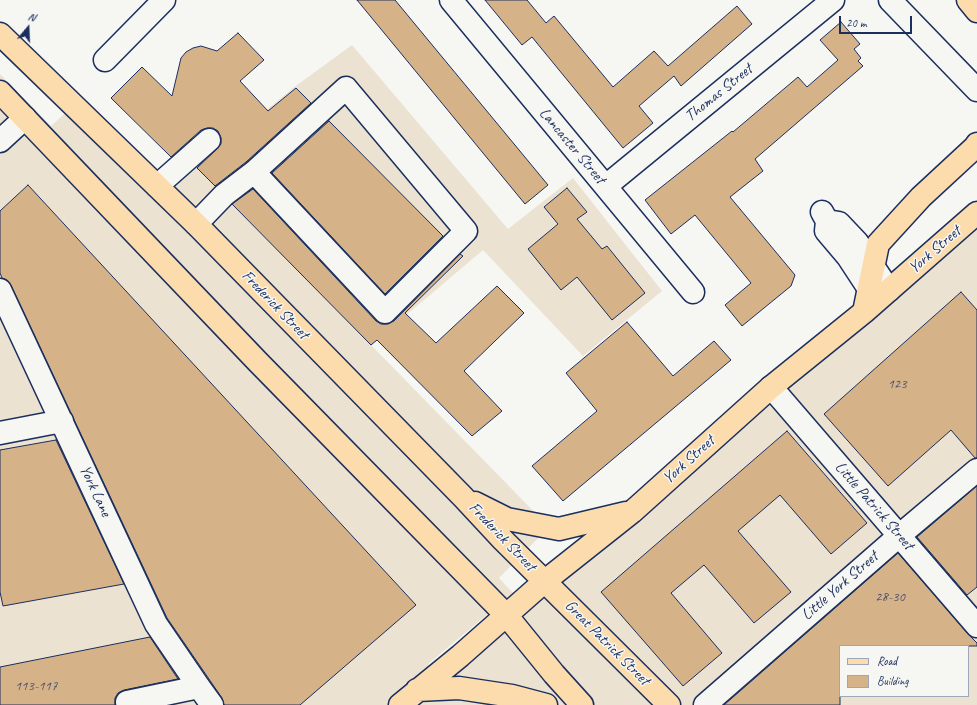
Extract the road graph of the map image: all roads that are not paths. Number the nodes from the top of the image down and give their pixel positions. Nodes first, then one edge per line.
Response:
1 (164, 0) edge
2 (451, 0) edge
3 (833, 0) edge
4 (890, 0) edge
5 (968, 0) edge
6 (977, 11) edge
7 (0, 34) edge
8 (105, 60) dead end
9 (977, 90) edge
10 (0, 92) edge
11 (25, 118) junction
12 (209, 140) dead end
13 (0, 141) edge
14 (977, 144) edge
15 (254, 172) junction
16 (157, 186) junction
17 (606, 186) junction
18 (977, 213) edge
19 (196, 224) junction
20 (873, 266) junction
21 (879, 289) junction
22 (0, 290) edge
23 (693, 292) dead end
24 (771, 387) junction
25 (62, 421) junction
26 (0, 433) edge
27 (977, 470) edge
28 (463, 497) junction
29 (632, 512) junction
30 (900, 534) junction
31 (545, 582) junction
32 (507, 616) junction
33 (977, 626) edge
34 (199, 687) junction
35 (417, 690) junction
36 (127, 702) dead end
37 (212, 705) edge
38 (400, 705) edge
39 (546, 705) edge
40 (582, 705) edge
41 (669, 705) edge
42 (705, 705) edge

1 - 8 street
2 - 17 street, Lancaster Street
3 - 17 street, Thomas Street
4 - 9 street
5 - 6 main road
7 - 16 main road, Frederick Street
10 - 11 main road
11 - 13 street
11 - 32 main road
12 - 16 street
14 - 20 main road
15 - 15 street
15 - 19 street
16 - 19 main road, Frederick Street
17 - 23 street, Lancaster Street
18 - 21 main road, York Street
19 - 28 main road, Frederick Street
20 - 21 main road
20 - 21 street
21 - 24 main road, York Street
22 - 25 street, York Lane
24 - 29 main road, York Street
24 - 30 street, Little Patrick Street
25 - 26 street
25 - 34 street, York Lane
27 - 30 street, Little York Street
28 - 29 main road
28 - 31 main road, Frederick Street
29 - 31 main road, York Street
30 - 33 street, Little Patrick Street
30 - 42 street, Little York Street
31 - 32 main road, York Street
31 - 41 main road, Great Patrick Street
32 - 35 main road, York Street
32 - 40 main road
34 - 36 street
34 - 37 street, York Lane
35 - 38 main road, York Street
35 - 39 main road

